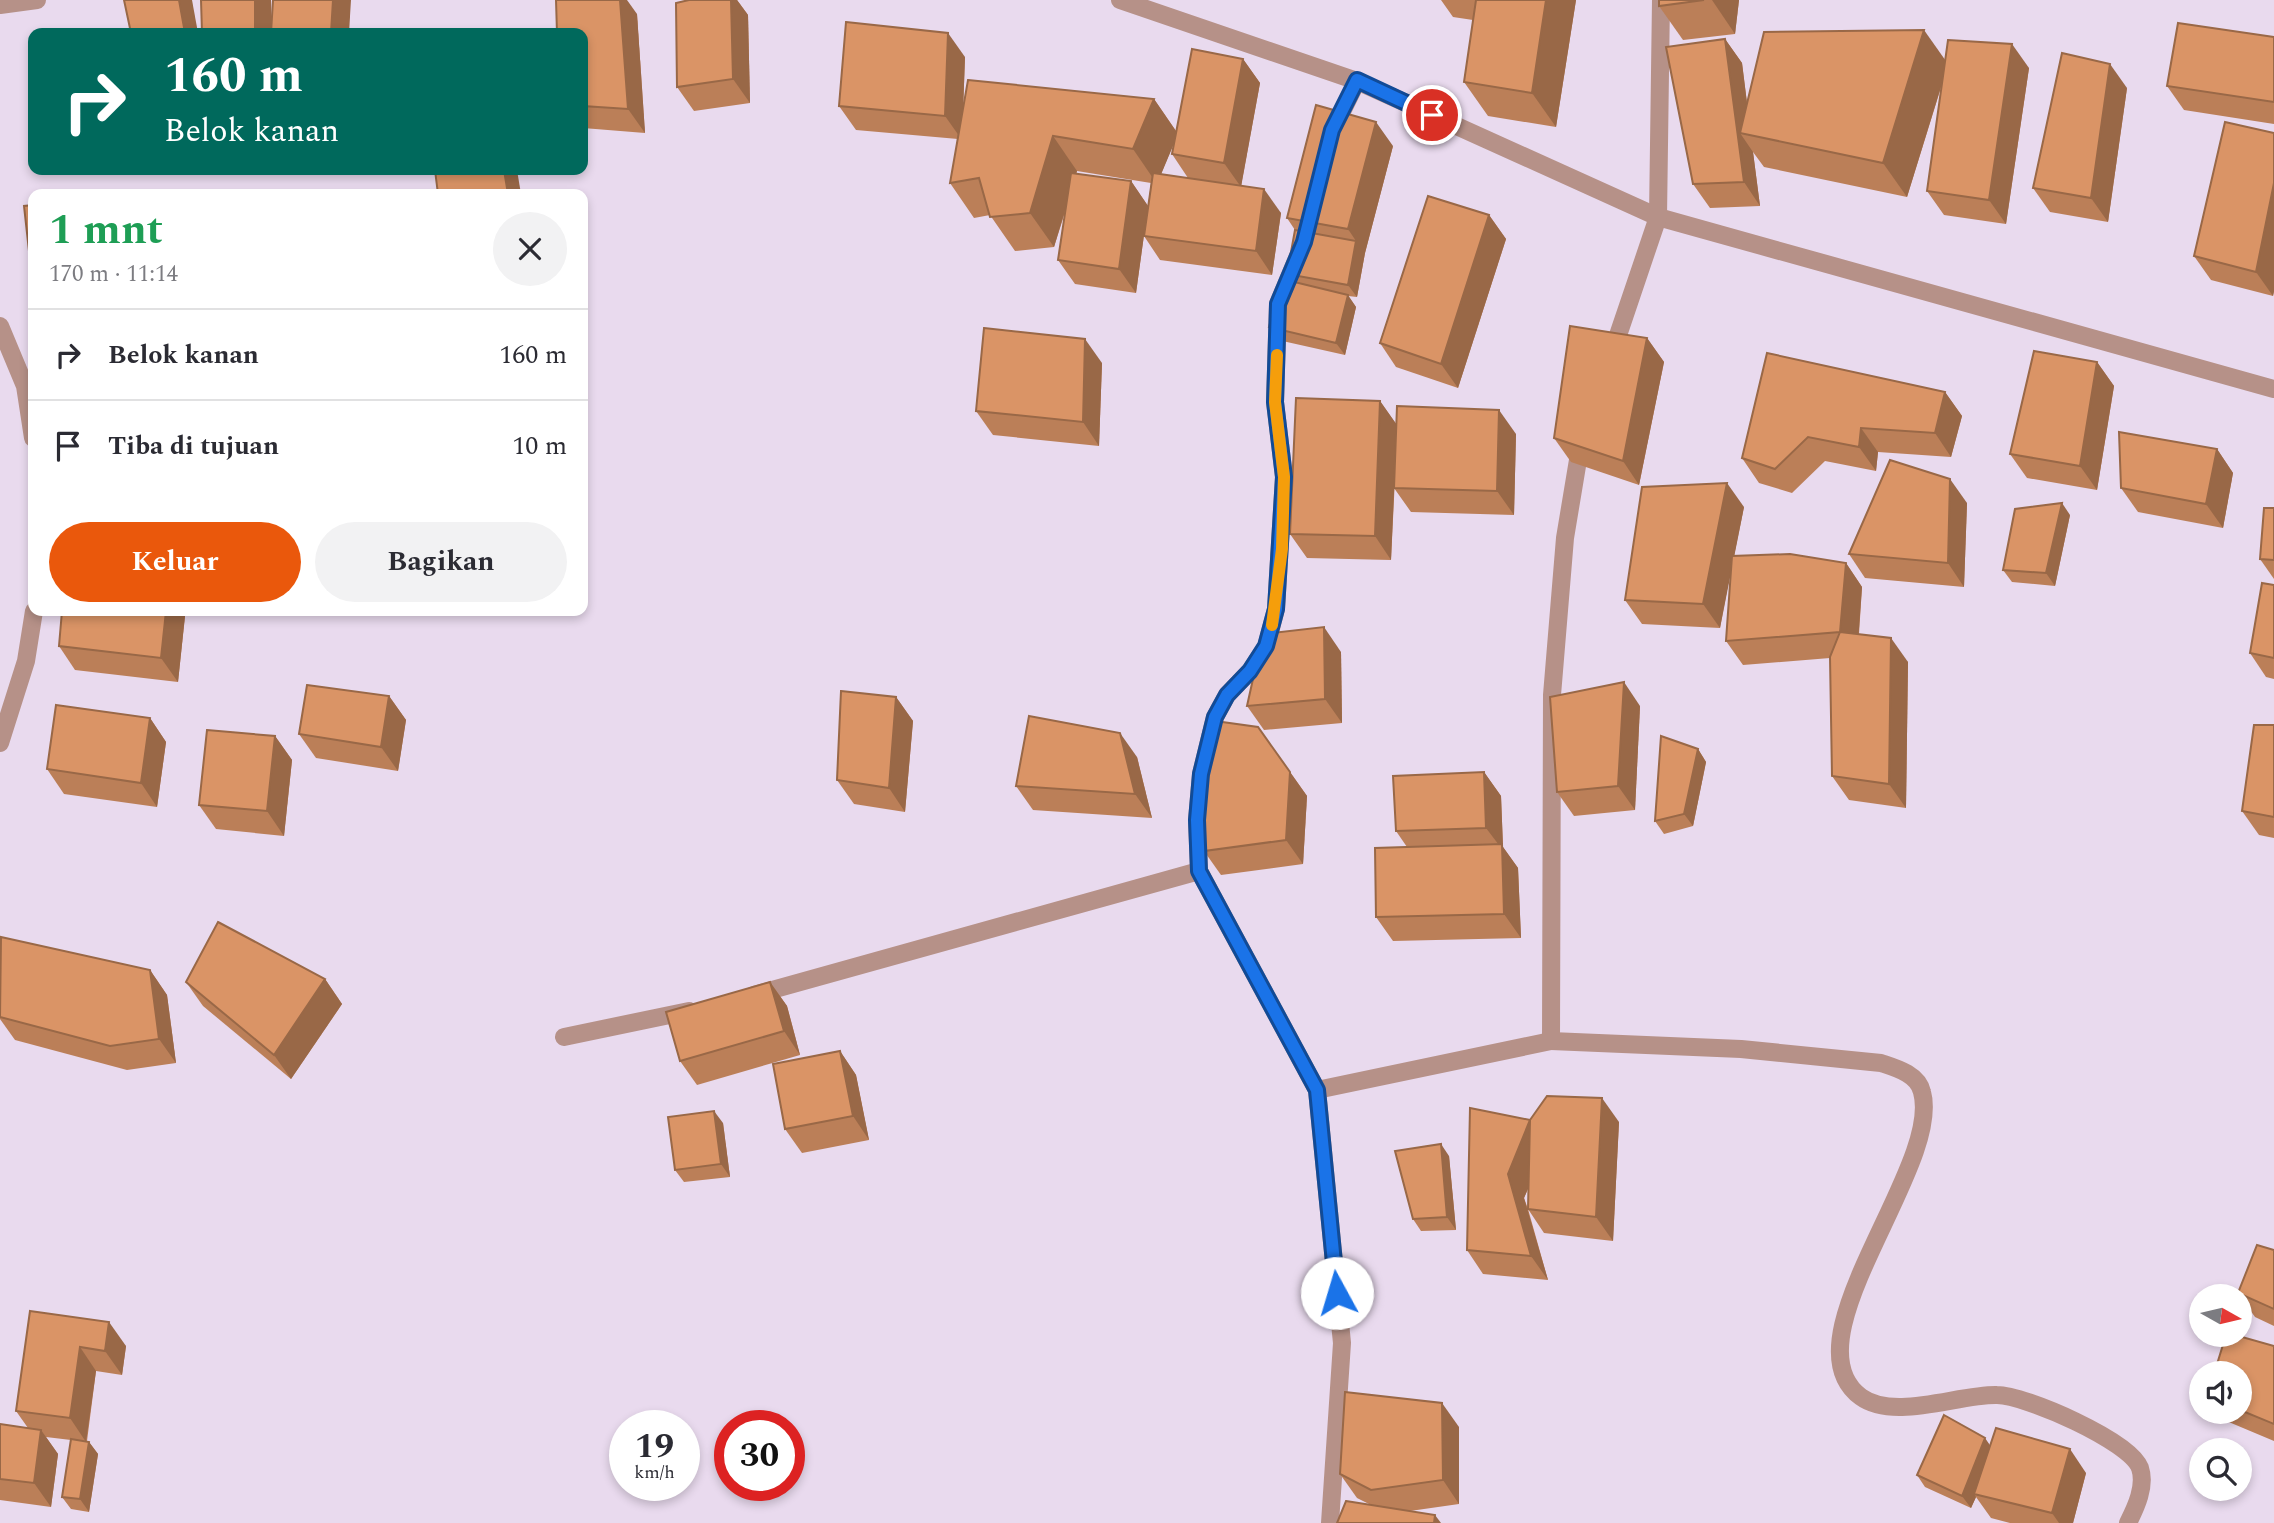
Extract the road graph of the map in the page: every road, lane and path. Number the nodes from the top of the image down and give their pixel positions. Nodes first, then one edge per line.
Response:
1 (37, 0) edge
2 (1120, 0) edge
3 (1661, 0) edge
4 (0, 5) edge
5 (1357, 80) junction
6 (1326, 155) edge
7 (1658, 218) junction
8 (1304, 242) edge
9 (0, 326) edge
10 (1604, 375) edge
11 (2274, 389) edge
12 (28, 406) edge
13 (1587, 427) edge
14 (33, 616) edge
15 (0, 743) edge
16 (1199, 871) junction
17 (736, 1000) edge
18 (709, 1007) edge
19 (564, 1037) dead end
20 (1551, 1041) junction
21 (1317, 1090) junction
22 (1330, 1523) edge
23 (2128, 1523) edge

1 - 4 street
2 - 5 street
3 - 7 street
5 - 6 street
5 - 7 street
7 - 10 street
7 - 11 street
8 - 16 street
9 - 12 street
13 - 20 street
14 - 15 street
16 - 17 street
16 - 21 street
18 - 19 street
20 - 21 street
20 - 23 street
21 - 22 street

